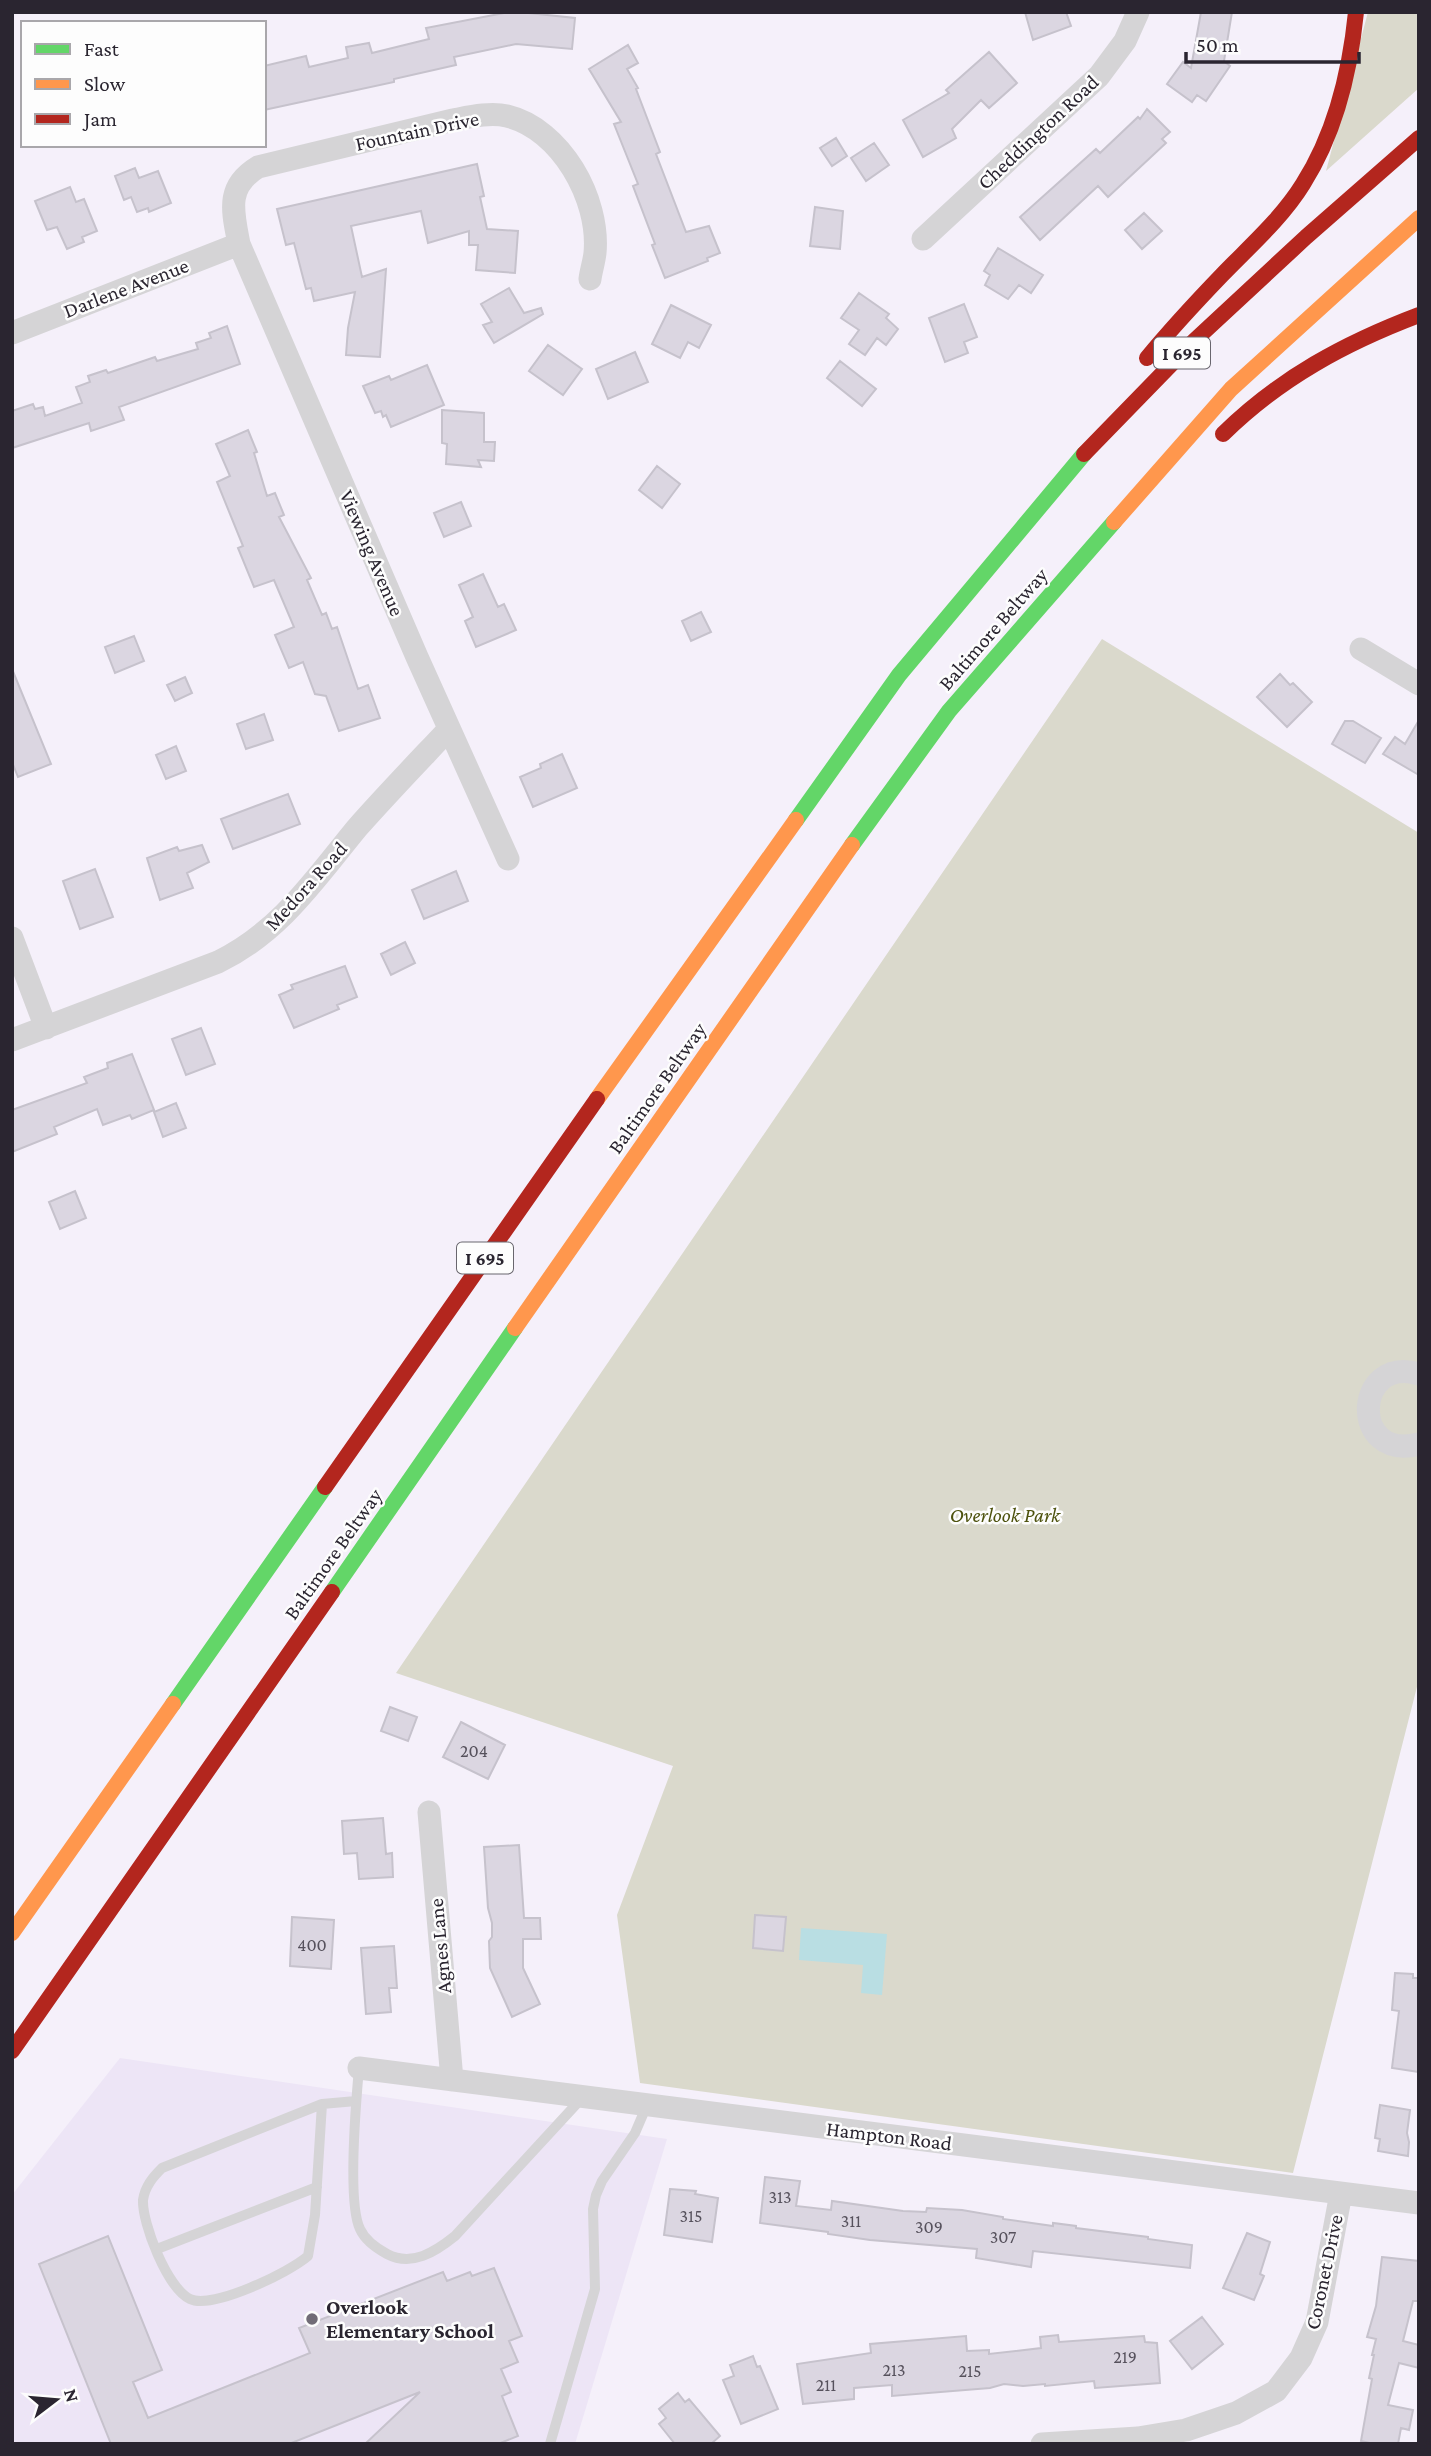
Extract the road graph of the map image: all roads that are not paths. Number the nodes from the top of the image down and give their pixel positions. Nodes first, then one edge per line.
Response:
1 (1138, 12) edge
2 (1356, 12) edge
3 (1419, 138) edge
4 (1419, 218) edge
5 (923, 239) dead end
6 (240, 244) junction
7 (590, 279) dead end
8 (1419, 315) edge
9 (12, 332) edge
10 (1133, 374) dead end
11 (1107, 407) dead end
12 (1212, 446) dead end
13 (1097, 569) dead end
14 (1065, 580) junction
15 (968, 590) junction
16 (1361, 649) dead end
17 (1419, 684) edge
18 (449, 729) junction
19 (508, 859) dead end
20 (12, 938) edge
21 (46, 1028) junction
22 (12, 1041) edge
23 (1419, 1374) edge
24 (1419, 1444) edge
25 (429, 1812) dead end
26 (12, 1933) edge
27 (12, 2050) edge
28 (359, 2068) joint
29 (452, 2080) junction
30 (582, 2097) junction
31 (356, 2101) junction
32 (322, 2104) junction
33 (647, 2105) junction
34 (317, 2187) junction
35 (1341, 2193) junction
36 (1419, 2203) edge
37 (157, 2249) junction
38 (550, 2444) edge
39 (1042, 2444) edge

1 - 5 street, Cheddington Road
2 - 10 highway
3 - 15 highway, Baltimore Beltway / I 695
4 - 14 highway, Baltimore Beltway / I 695
6 - 7 street, Fountain Drive
6 - 9 street, Darlene Avenue
6 - 18 street, Viewing Avenue
8 - 12 highway
11 - 15 highway
13 - 14 highway
14 - 27 highway, Baltimore Beltway / I 695
15 - 26 highway, Baltimore Beltway / I 695
16 - 17 street
18 - 19 street, Viewing Avenue
18 - 21 street, Medora Road
20 - 21 street
21 - 22 street, Medora Road
23 - 24 street
25 - 29 street, Agnes Lane
28 - 29 street, Hampton Road
28 - 31 lane
29 - 30 street, Hampton Road
30 - 31 lane
30 - 33 street, Hampton Road
31 - 32 lane
32 - 34 lane
32 - 37 lane
33 - 35 street, Hampton Road
33 - 38 lane
34 - 37 lane
34 - 37 lane
35 - 36 street, Hampton Road
35 - 39 street, Coronet Drive

